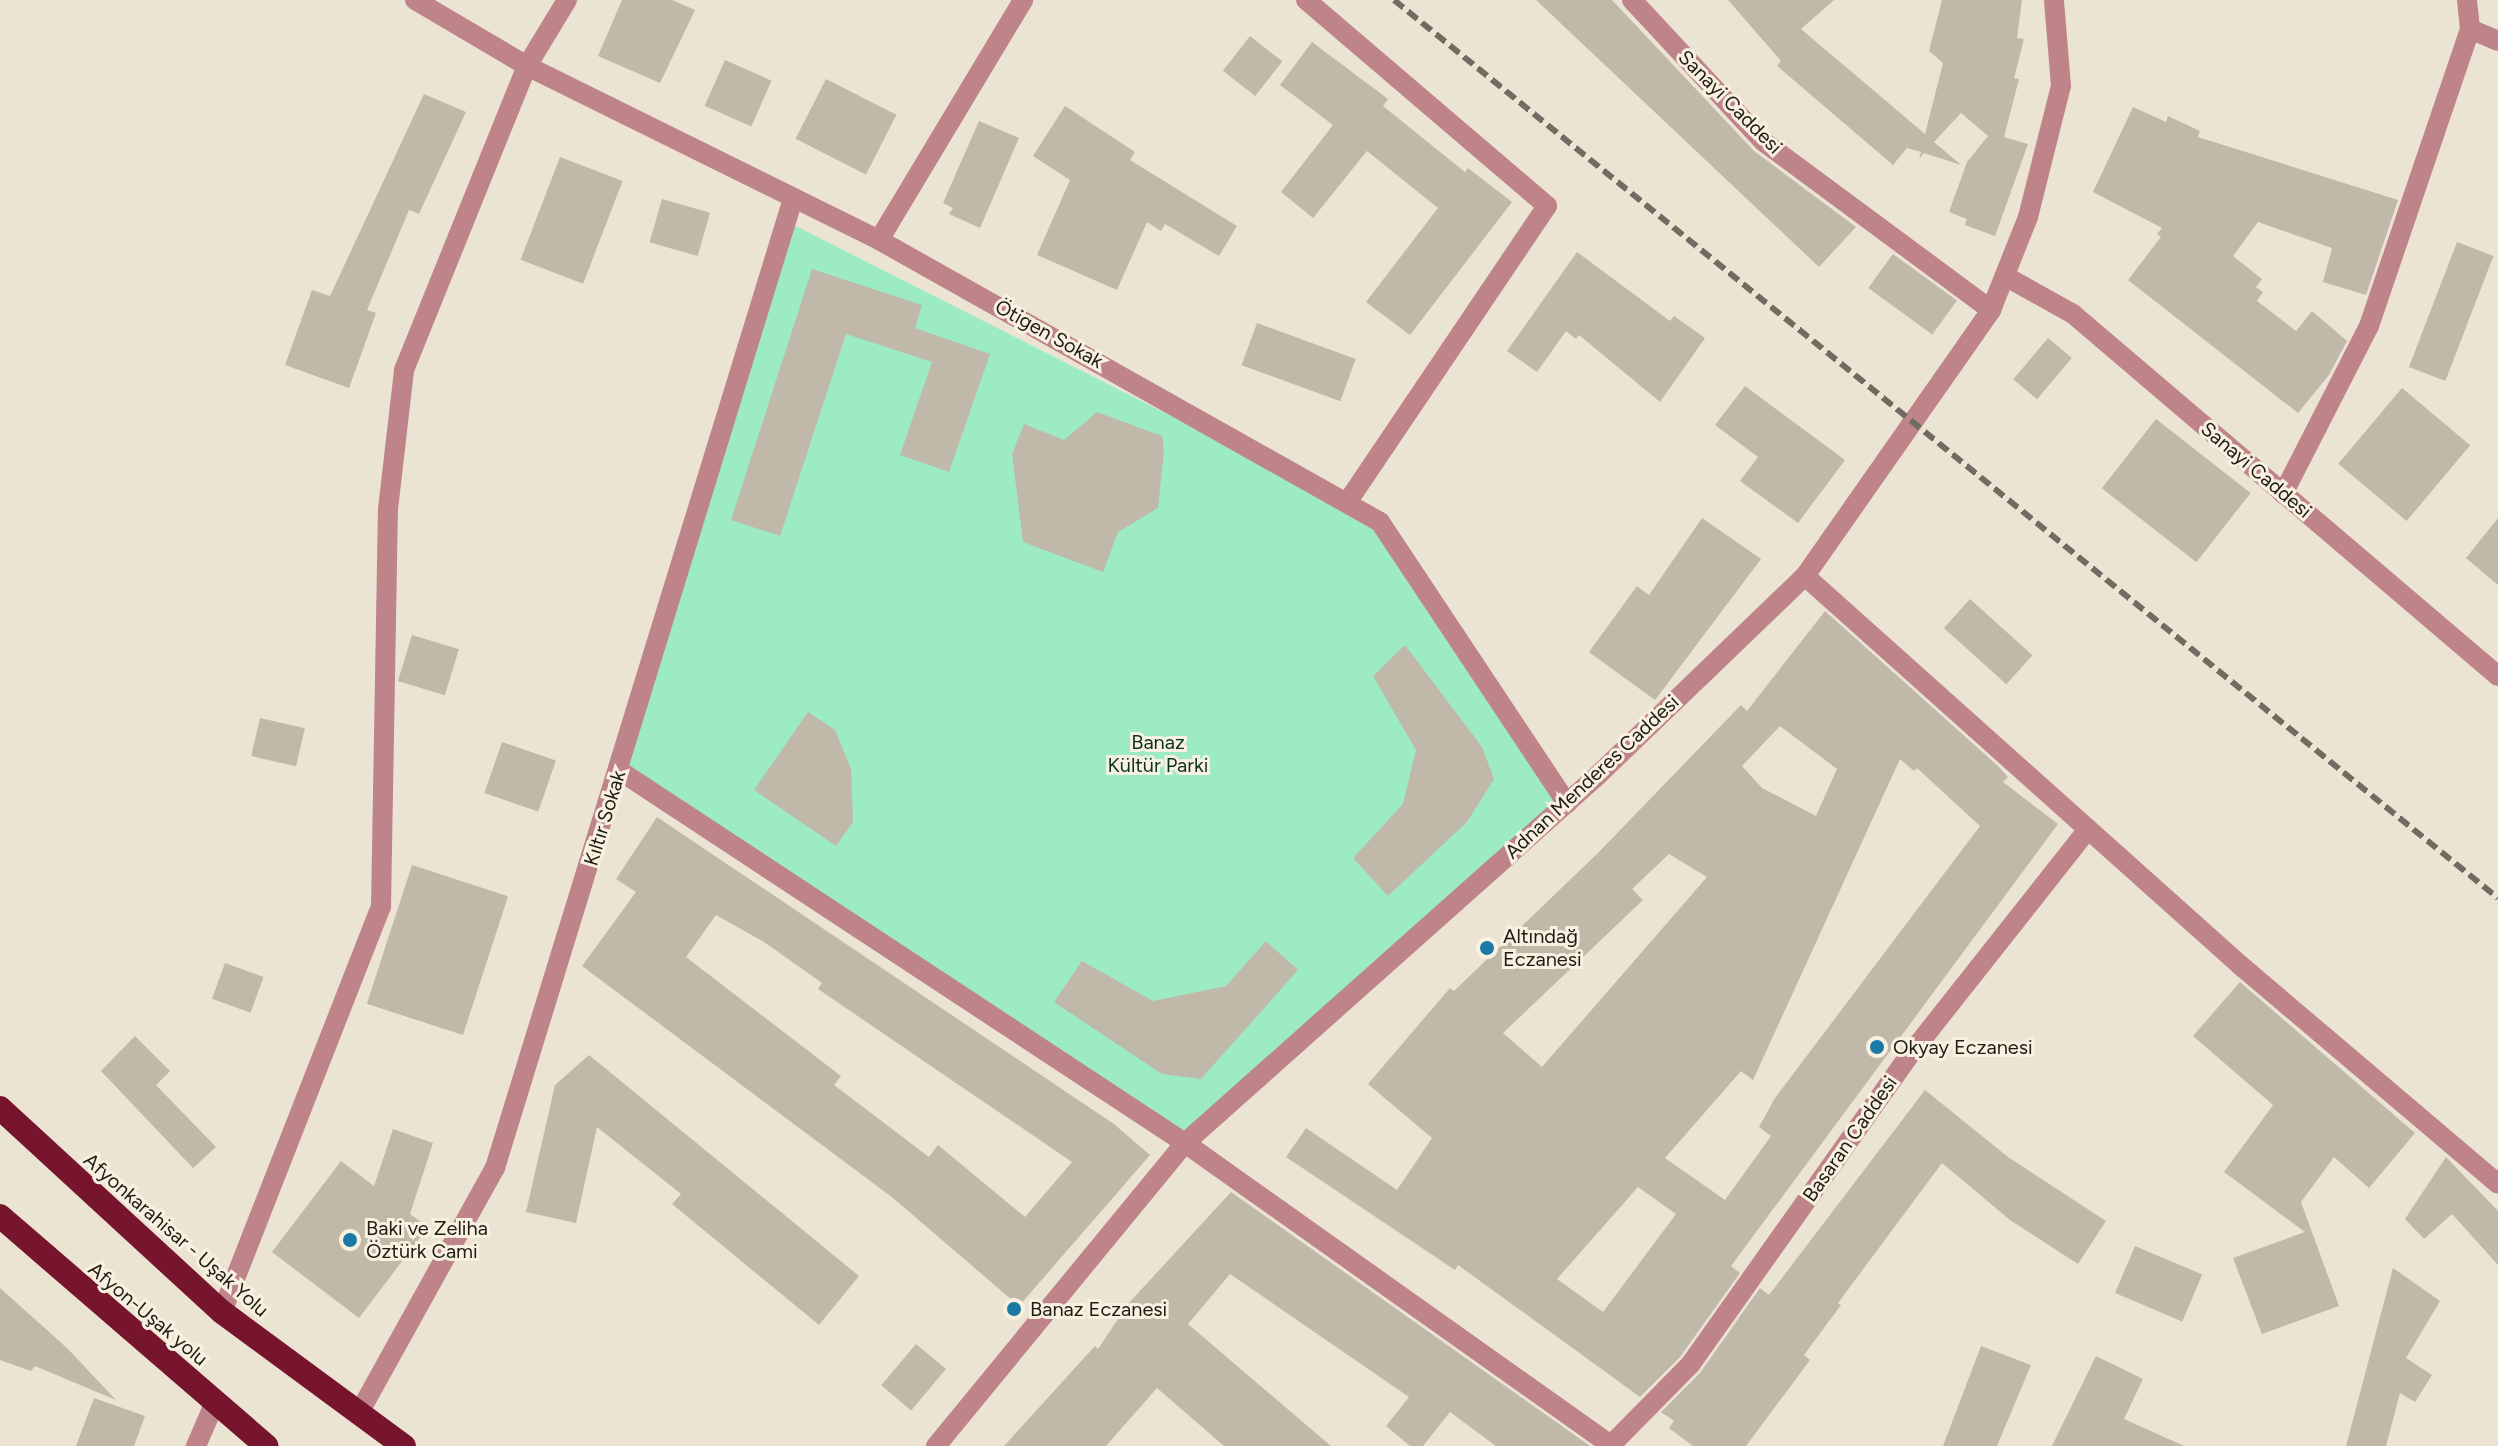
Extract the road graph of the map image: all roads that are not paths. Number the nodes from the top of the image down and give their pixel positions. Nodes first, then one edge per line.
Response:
1 (415, 0) edge
2 (567, 0) edge
3 (1023, 0) edge
4 (1306, 0) edge
5 (1632, 0) edge
6 (2054, 0) edge
7 (2467, 0) edge
8 (2470, 29) junction
9 (2498, 41) edge
10 (527, 66) junction
11 (793, 199) junction
12 (879, 240) junction
13 (2005, 276) junction
14 (1991, 310) junction
15 (2283, 494) junction
16 (1347, 503) junction
17 (1805, 576) junction
18 (2498, 676) edge
19 (620, 771) junction
20 (1567, 803) junction
21 (2088, 829) junction
22 (0, 1108) edge
23 (1185, 1143) junction
24 (2498, 1184) edge
25 (0, 1216) edge
26 (222, 1312) junction
27 (215, 1402) junction
28 (359, 1413) junction
29 (196, 1446) edge
30 (266, 1446) edge
31 (404, 1446) edge
32 (936, 1446) edge
33 (1611, 1446) edge

1 - 10 street, Ötigen Sokak
2 - 10 street
3 - 12 street
4 - 16 street
5 - 14 street, Sanayi Caddesi
6 - 13 street, Adnan Menderes Caddesi
7 - 8 street
8 - 9 street
8 - 15 street
10 - 11 street, Ötigen Sokak
10 - 26 street
11 - 12 street, Ötigen Sokak
11 - 19 street, Kıltır Sokak
12 - 16 street, Ötigen Sokak
13 - 14 street, Adnan Menderes Caddesi
13 - 15 street, Sanayi Caddesi
14 - 17 street, Adnan Menderes Caddesi
15 - 18 street, Sanayi Caddesi
16 - 20 street, Ötigen Sokak
17 - 20 street, Adnan Menderes Caddesi
17 - 21 street
19 - 23 street
19 - 28 street, Kıltır Sokak
20 - 23 street, Adnan Menderes Caddesi
21 - 24 street
21 - 33 street, Basaran Caddesi
22 - 26 highway, Afyonkarahisar - Uşak Yolu
23 - 32 street, Adnan Menderes Caddesi
23 - 33 street
25 - 27 highway, Afyon-Uşak yolu
26 - 28 highway, Afyonkarahisar - Uşak Yolu
27 - 29 street
27 - 30 highway, Afyon-Uşak yolu
28 - 31 highway, Afyonkarahisar - Uşak Yolu

